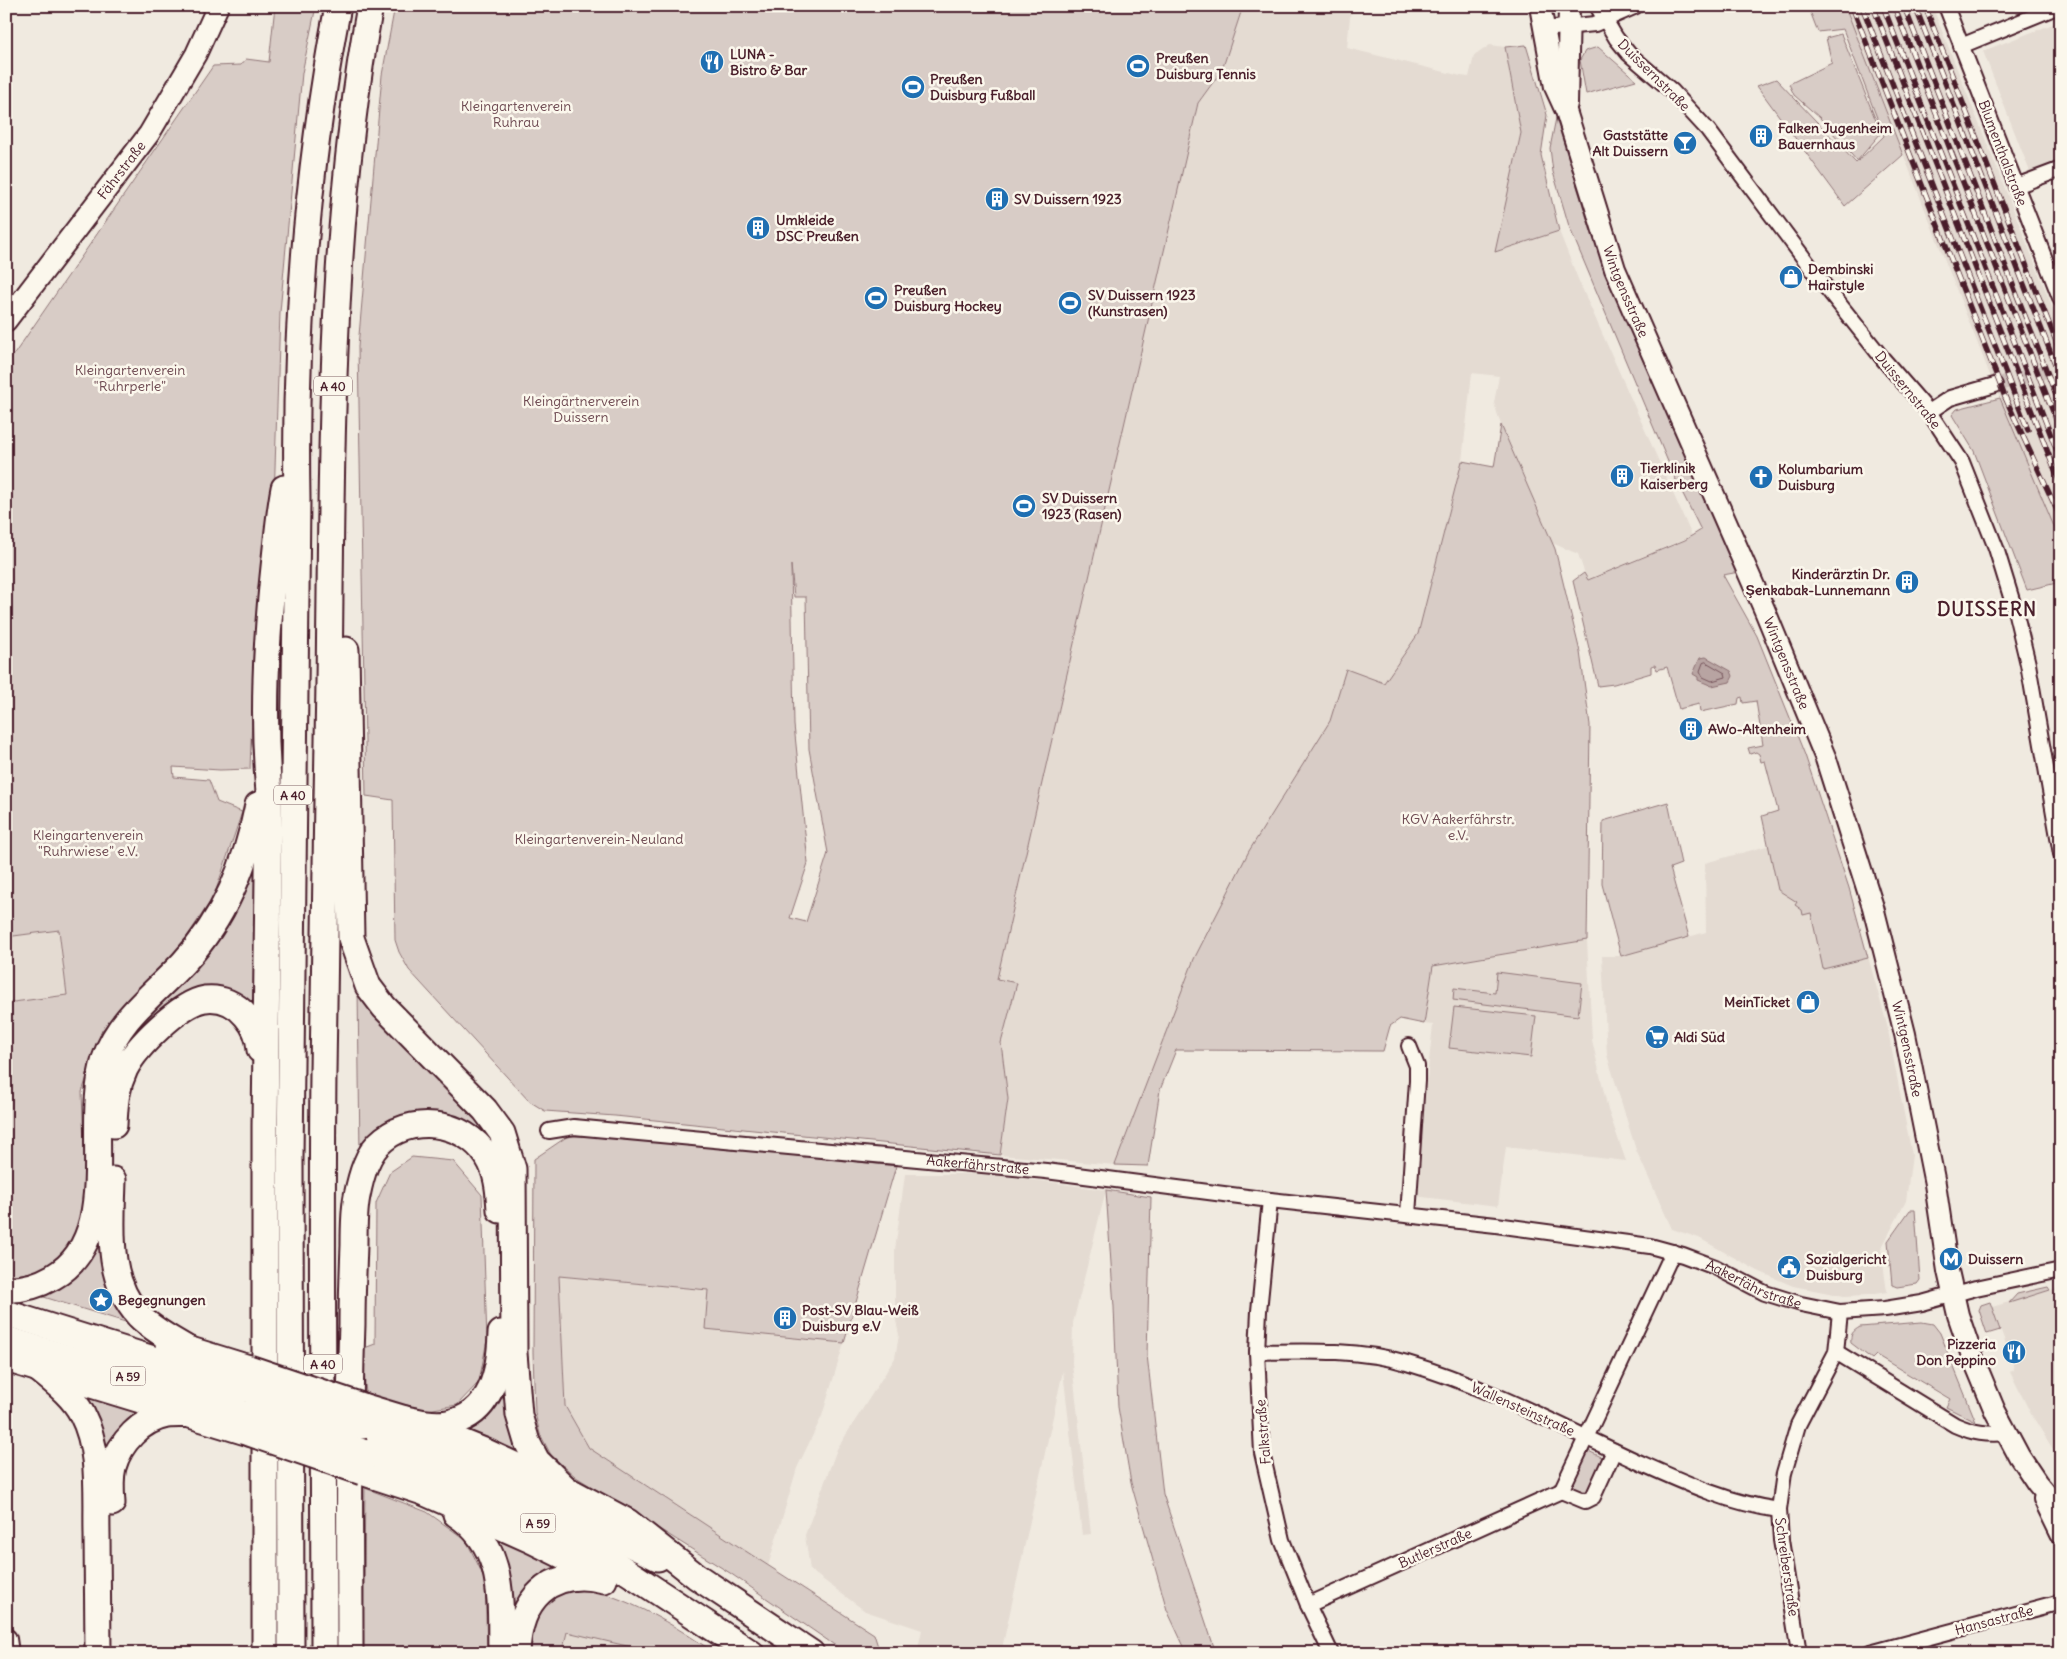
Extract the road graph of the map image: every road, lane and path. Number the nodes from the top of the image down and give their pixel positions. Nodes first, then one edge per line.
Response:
1 (218, 6) edge
2 (338, 6) edge
3 (370, 6) edge
4 (1540, 6) edge
5 (1569, 6) edge
6 (1597, 6) edge
7 (1636, 6) edge
8 (1946, 6) edge
9 (2059, 6) edge
10 (1605, 20) junction
11 (1556, 28) junction
12 (1961, 46) junction
13 (2061, 169) edge
14 (2016, 186) junction
15 (2061, 300) edge
16 (6, 321) edge
17 (1995, 385) tunnel mouth
18 (1929, 412) junction
19 (296, 432) junction
20 (330, 590) junction
21 (266, 753) junction
22 (2061, 854) edge
23 (1409, 1046) dead end
24 (323, 1076) junction
25 (265, 1126) junction
26 (549, 1131) dead end
27 (1270, 1200) junction
28 (1408, 1215) junction
29 (1672, 1252) junction
30 (2061, 1270) edge
31 (6, 1290) edge
32 (1953, 1294) junction
33 (1840, 1312) junction
34 (6, 1313) edge
35 (46, 1325) junction
36 (6, 1339) edge
37 (184, 1347) junction
38 (1257, 1352) junction
39 (1836, 1352) junction
40 (6, 1359) edge
41 (37, 1368) junction
42 (350, 1382) junction
43 (249, 1401) junction
44 (191, 1414) junction
45 (362, 1416) junction
46 (405, 1419) junction
47 (2007, 1433) junction
48 (1586, 1438) junction
49 (1614, 1451) junction
50 (362, 1462) junction
51 (2037, 1483) junction
52 (566, 1489) junction
53 (1562, 1490) junction
54 (423, 1492) junction
55 (1779, 1510) junction
56 (2061, 1511) edge
57 (2061, 1534) edge
58 (696, 1576) junction
59 (618, 1583) junction
60 (2061, 1602) edge
61 (1308, 1605) junction
62 (700, 1620) junction
63 (264, 1626) junction
64 (6, 1639) edge
65 (8, 1653) edge
66 (98, 1653) edge
67 (114, 1653) edge
68 (258, 1653) edge
69 (265, 1653) edge
70 (291, 1653) edge
71 (324, 1653) edge
72 (350, 1653) edge
73 (501, 1653) edge
74 (517, 1653) edge
75 (751, 1653) edge
76 (811, 1653) edge
77 (1331, 1653) edge
78 (1799, 1653) edge
79 (1870, 1653) edge

1 - 16 main road, Fährstraße
2 - 19 highway, A 40
3 - 20 highway, A 40
4 - 11 main road, Wintgensstraße
5 - 11 main road, Wintgensstraße
6 - 10 street, Duissernstraße
7 - 10 street
8 - 12 street, Blumenthalstraße
9 - 12 street
10 - 11 street
10 - 18 street, Duissernstraße
11 - 32 main road, Wintgensstraße
12 - 14 street, Blumenthalstraße
13 - 14 street
14 - 15 street, Blumenthalstraße
17 - 18 street
18 - 22 street, Duissernstraße
19 - 21 highway
19 - 70 highway, A 40
20 - 24 highway, A 40
20 - 52 highway
21 - 25 highway
21 - 31 highway
23 - 28 street
24 - 42 highway
24 - 71 highway, A 40
25 - 37 highway
25 - 63 highway
26 - 27 street, Aakerfährstraße
27 - 28 street, Aakerfährstraße
27 - 38 street, Falkstraße
28 - 29 street, Aakerfährstraße
29 - 33 street, Aakerfährstraße
29 - 48 street
30 - 32 street, Aakerfährstraße
32 - 33 street, Aakerfährstraße
32 - 47 main road
33 - 39 street, Schreiberstraße
34 - 35 highway, A 59
35 - 37 highway
35 - 43 highway, A 59
36 - 43 highway, A 59
37 - 43 highway
38 - 48 street, Wallensteinstraße
38 - 61 street, Falkstraße
39 - 47 street
39 - 55 street, Schreiberstraße
40 - 41 highway
41 - 44 highway
41 - 66 highway
42 - 46 highway
42 - 72 highway
43 - 44 highway
43 - 45 highway, A 59, bridge
43 - 50 highway, A 59, bridge
44 - 67 highway
45 - 46 highway
45 - 58 highway, A 59
46 - 52 highway
47 - 51 main road
48 - 49 street, Wallensteinstraße
48 - 53 street
49 - 53 street
49 - 55 street, Wallensteinstraße
50 - 54 highway
50 - 62 highway, A 59
51 - 56 main road
51 - 57 main road
52 - 58 highway
53 - 61 street, Butlerstraße
54 - 59 highway
54 - 73 highway
55 - 78 street, Schreiberstraße
58 - 76 highway, A 59
59 - 62 highway
59 - 74 highway
60 - 79 street, Hansastraße
61 - 77 street, Falkstraße
62 - 75 highway, A 59
63 - 68 highway
63 - 69 highway
64 - 65 main road

